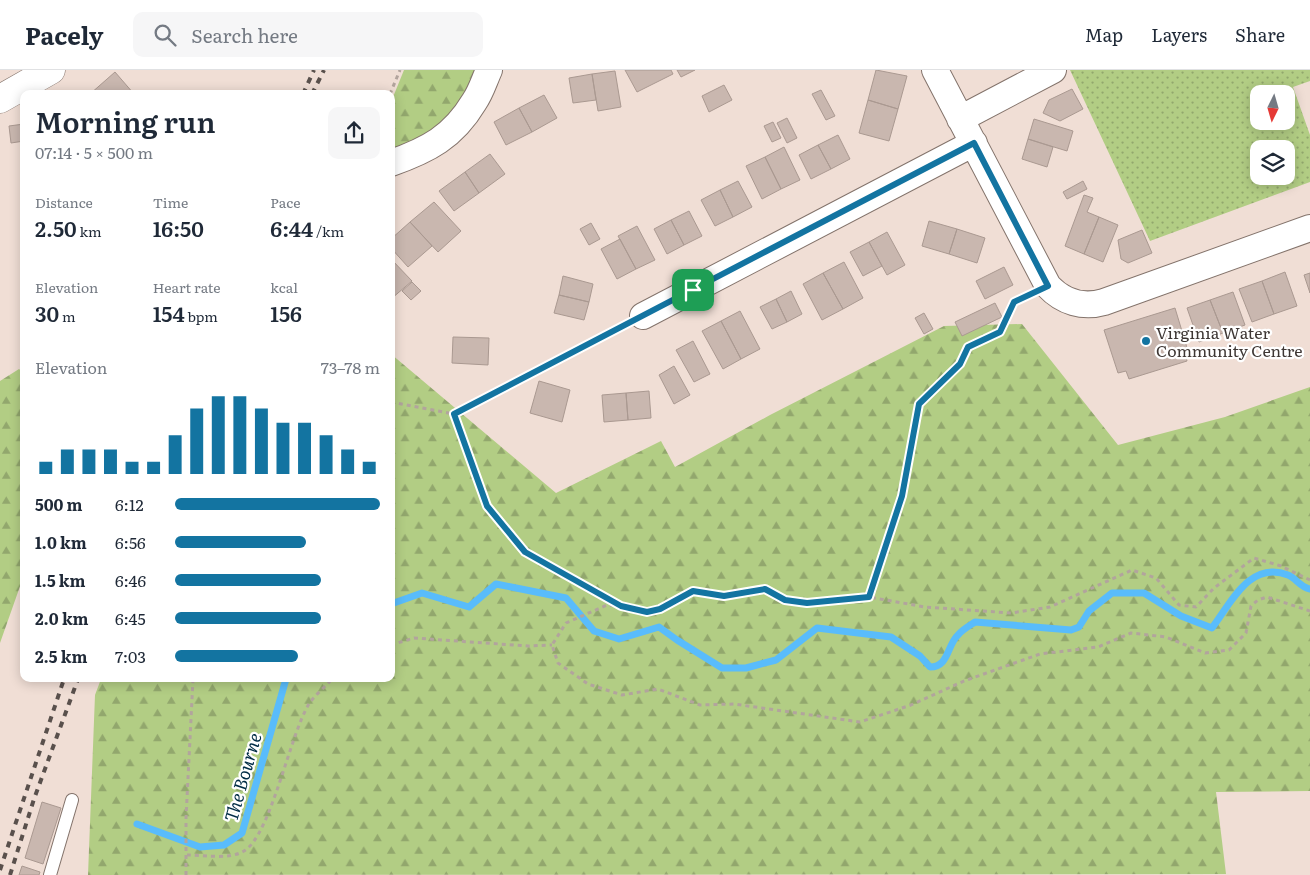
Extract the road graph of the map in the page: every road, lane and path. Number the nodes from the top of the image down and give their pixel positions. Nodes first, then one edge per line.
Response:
1 (51, 70) edge
2 (400, 70) edge
3 (490, 70) edge
4 (935, 70) edge
5 (1053, 70) edge
6 (392, 90) edge
7 (0, 99) edge
8 (960, 119) junction
9 (974, 143) junction
10 (395, 162) edge
11 (1310, 228) edge
12 (1048, 286) junction
13 (643, 316) joint
14 (395, 403) edge
15 (454, 414) junction
16 (1310, 580) edge
17 (869, 597) junction
18 (621, 606) junction
19 (1310, 611) edge
20 (395, 644) edge
21 (552, 645) junction
22 (193, 682) edge
23 (329, 682) edge
24 (72, 800) dead end
25 (187, 855) junction
26 (50, 875) edge
27 (186, 875) edge

1 - 7 street
2 - 6 path
3 - 10 street
4 - 8 street
5 - 8 street
8 - 9 street
9 - 12 street
9 - 13 street
11 - 12 street
12 - 17 path
13 - 15 path
14 - 15 path
15 - 18 path
16 - 17 path
17 - 18 path
18 - 21 path
19 - 21 path
20 - 21 path
22 - 25 path
23 - 25 path
24 - 26 lane
25 - 27 path

